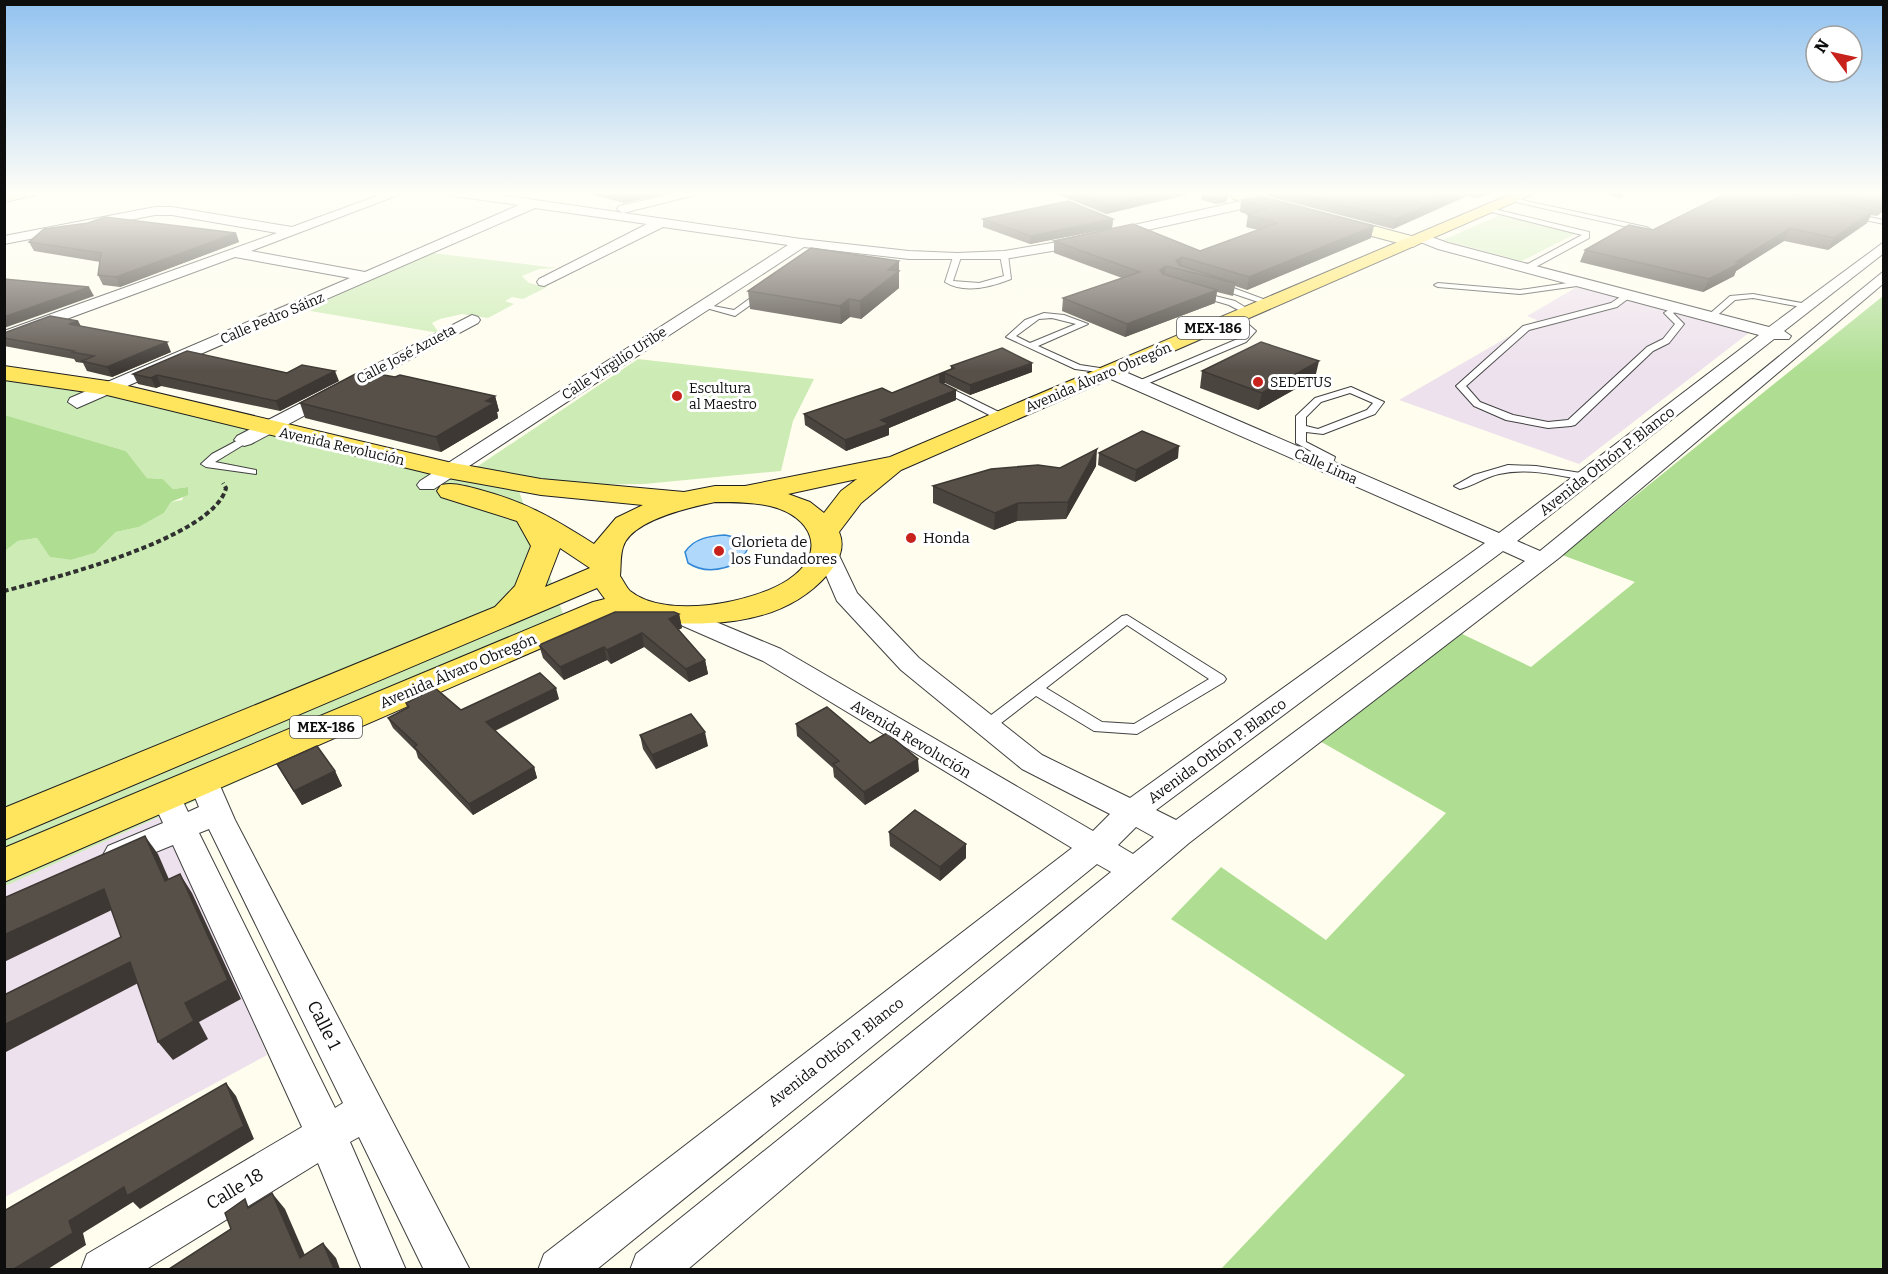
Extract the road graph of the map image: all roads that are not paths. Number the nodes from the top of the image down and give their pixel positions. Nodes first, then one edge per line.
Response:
1 (240, 251) edge
2 (426, 251) edge
3 (604, 251) edge
4 (788, 251) edge
5 (895, 251) edge
6 (1023, 251) edge
7 (1391, 251) edge
8 (1464, 251) edge
9 (1560, 251) edge
10 (1877, 251) edge
11 (236, 253) junction
12 (1004, 255) junction
13 (957, 257) junction
14 (1527, 268) junction
15 (1884, 275) edge
16 (369, 277) junction
17 (1203, 280) edge
18 (544, 282) dead end
19 (1581, 283) junction
20 (1438, 285) dead end
21 (771, 287) edge
22 (93, 290) dead end
23 (1187, 290) edge
24 (126, 293) junction
25 (1629, 295) junction
26 (1270, 303) junction
27 (703, 306) junction
28 (1807, 306) junction
29 (1677, 308) junction
30 (1243, 315) junction
31 (1710, 316) junction
32 (472, 320) dead end
33 (1772, 333) junction
34 (4, 337) edge
35 (1807, 342) junction
36 (1030, 346) junction
37 (1110, 372) junction
38 (4, 373) edge
39 (1138, 384) junction
40 (944, 387) edge
41 (107, 388) junction
42 (4, 389) edge
43 (77, 402) junction
44 (1003, 418) junction
45 (1302, 428) junction
46 (255, 434) junction
47 (897, 463) junction
48 (1327, 466) junction
49 (252, 472) dead end
50 (438, 477) junction
51 (1587, 477) junction
52 (1460, 486) dead end
53 (747, 494) junction
54 (683, 500) junction
55 (528, 515) junction
56 (826, 542) junction
57 (1501, 542) junction
58 (1542, 560) junction
59 (602, 568) junction
60 (505, 614) junction
61 (667, 614) junction
62 (1036, 688) junction
63 (987, 726) junction
64 (210, 796) junction
65 (173, 811) junction
66 (1131, 813) junction
67 (4, 825) edge
68 (1178, 835) junction
69 (1096, 847) junction
70 (98, 865) edge
71 (4, 866) edge
72 (1135, 870) junction
73 (367, 1110) junction
74 (326, 1133) junction
75 (103, 1269) edge
76 (384, 1269) edge
77 (448, 1269) edge
78 (560, 1269) edge
79 (652, 1269) edge

1 - 11 street
2 - 16 street, Calle Pedro Sáinz
3 - 18 street
4 - 27 street, Calle Virgilio Uribe
5 - 13 street
6 - 12 street
7 - 26 main road, Avenida Álvaro Obregón / MEX-186
8 - 14 street
9 - 14 lane
10 - 28 street, Avenida Othón P. Blanco
11 - 16 street
11 - 24 street
12 - 13 street
12 - 13 lane
14 - 19 street
15 - 35 street
16 - 41 street, Calle Pedro Sáinz
17 - 26 lane
19 - 20 lane
19 - 25 street
21 - 27 lane
22 - 24 street
23 - 30 lane
24 - 34 street
25 - 29 street
25 - 29 lane
26 - 30 main road, Avenida Álvaro Obregón / MEX-186
27 - 50 street, Calle Virgilio Uribe
28 - 31 lane
28 - 33 street, Avenida Othón P. Blanco
29 - 31 street
30 - 37 main road, Avenida Álvaro Obregón / MEX-186
30 - 39 lane
31 - 33 street
32 - 46 street, Calle José Azueta
33 - 35 street
33 - 51 street, Avenida Othón P. Blanco
35 - 58 street
36 - 36 lane
36 - 37 lane
37 - 39 street, Calle Lima
37 - 44 main road, Avenida Álvaro Obregón / MEX-186
38 - 41 main road, Avenida Revolución
39 - 48 street, Calle Lima
40 - 44 lane
41 - 43 street, Calle Pedro Sáinz
41 - 46 main road, Avenida Revolución
42 - 43 main road, Avenida Revolución
43 - 46 main road, Avenida Revolución
44 - 47 main road, Avenida Álvaro Obregón / MEX-186
45 - 45 lane
45 - 48 lane
46 - 49 lane
46 - 50 main road, Avenida Revolución
47 - 53 main road, Avenida Álvaro Obregón / MEX-186
47 - 56 main road, Avenida Álvaro Obregón / MEX-186
48 - 57 street, Calle Lima
50 - 54 main road, Avenida Revolución
50 - 55 main road, Avenida Revolución
51 - 52 lane
51 - 57 street, Avenida Othón P. Blanco
53 - 54 main road, Avenida Álvaro Obregón
53 - 56 main road, Avenida Álvaro Obregón
54 - 59 main road, Avenida Álvaro Obregón
55 - 59 main road, Avenida Revolución
55 - 60 main road
56 - 61 main road, Avenida Álvaro Obregón
56 - 63 street
57 - 58 street, Calle Lima
57 - 66 street, Avenida Othón P. Blanco
58 - 68 street
59 - 60 main road, MEX-186
59 - 61 main road, Avenida Álvaro Obregón
60 - 67 main road, MEX-186
61 - 64 main road, Avenida Álvaro Obregón / MEX-186
61 - 69 street, Avenida Revolución
62 - 62 lane
62 - 63 lane
63 - 66 street
64 - 65 main road, Avenida Álvaro Obregón / MEX-186
64 - 73 street, Calle 1
65 - 70 street
65 - 71 main road, Avenida Álvaro Obregón / MEX-186
65 - 74 street
66 - 68 street
66 - 69 street, Avenida Othón P. Blanco
68 - 72 street
69 - 72 street, Avenida Revolución
69 - 78 street, Avenida Othón P. Blanco
72 - 79 street
73 - 74 street, Calle 18
73 - 77 street, Calle 1
74 - 75 street, Calle 18
74 - 76 street

